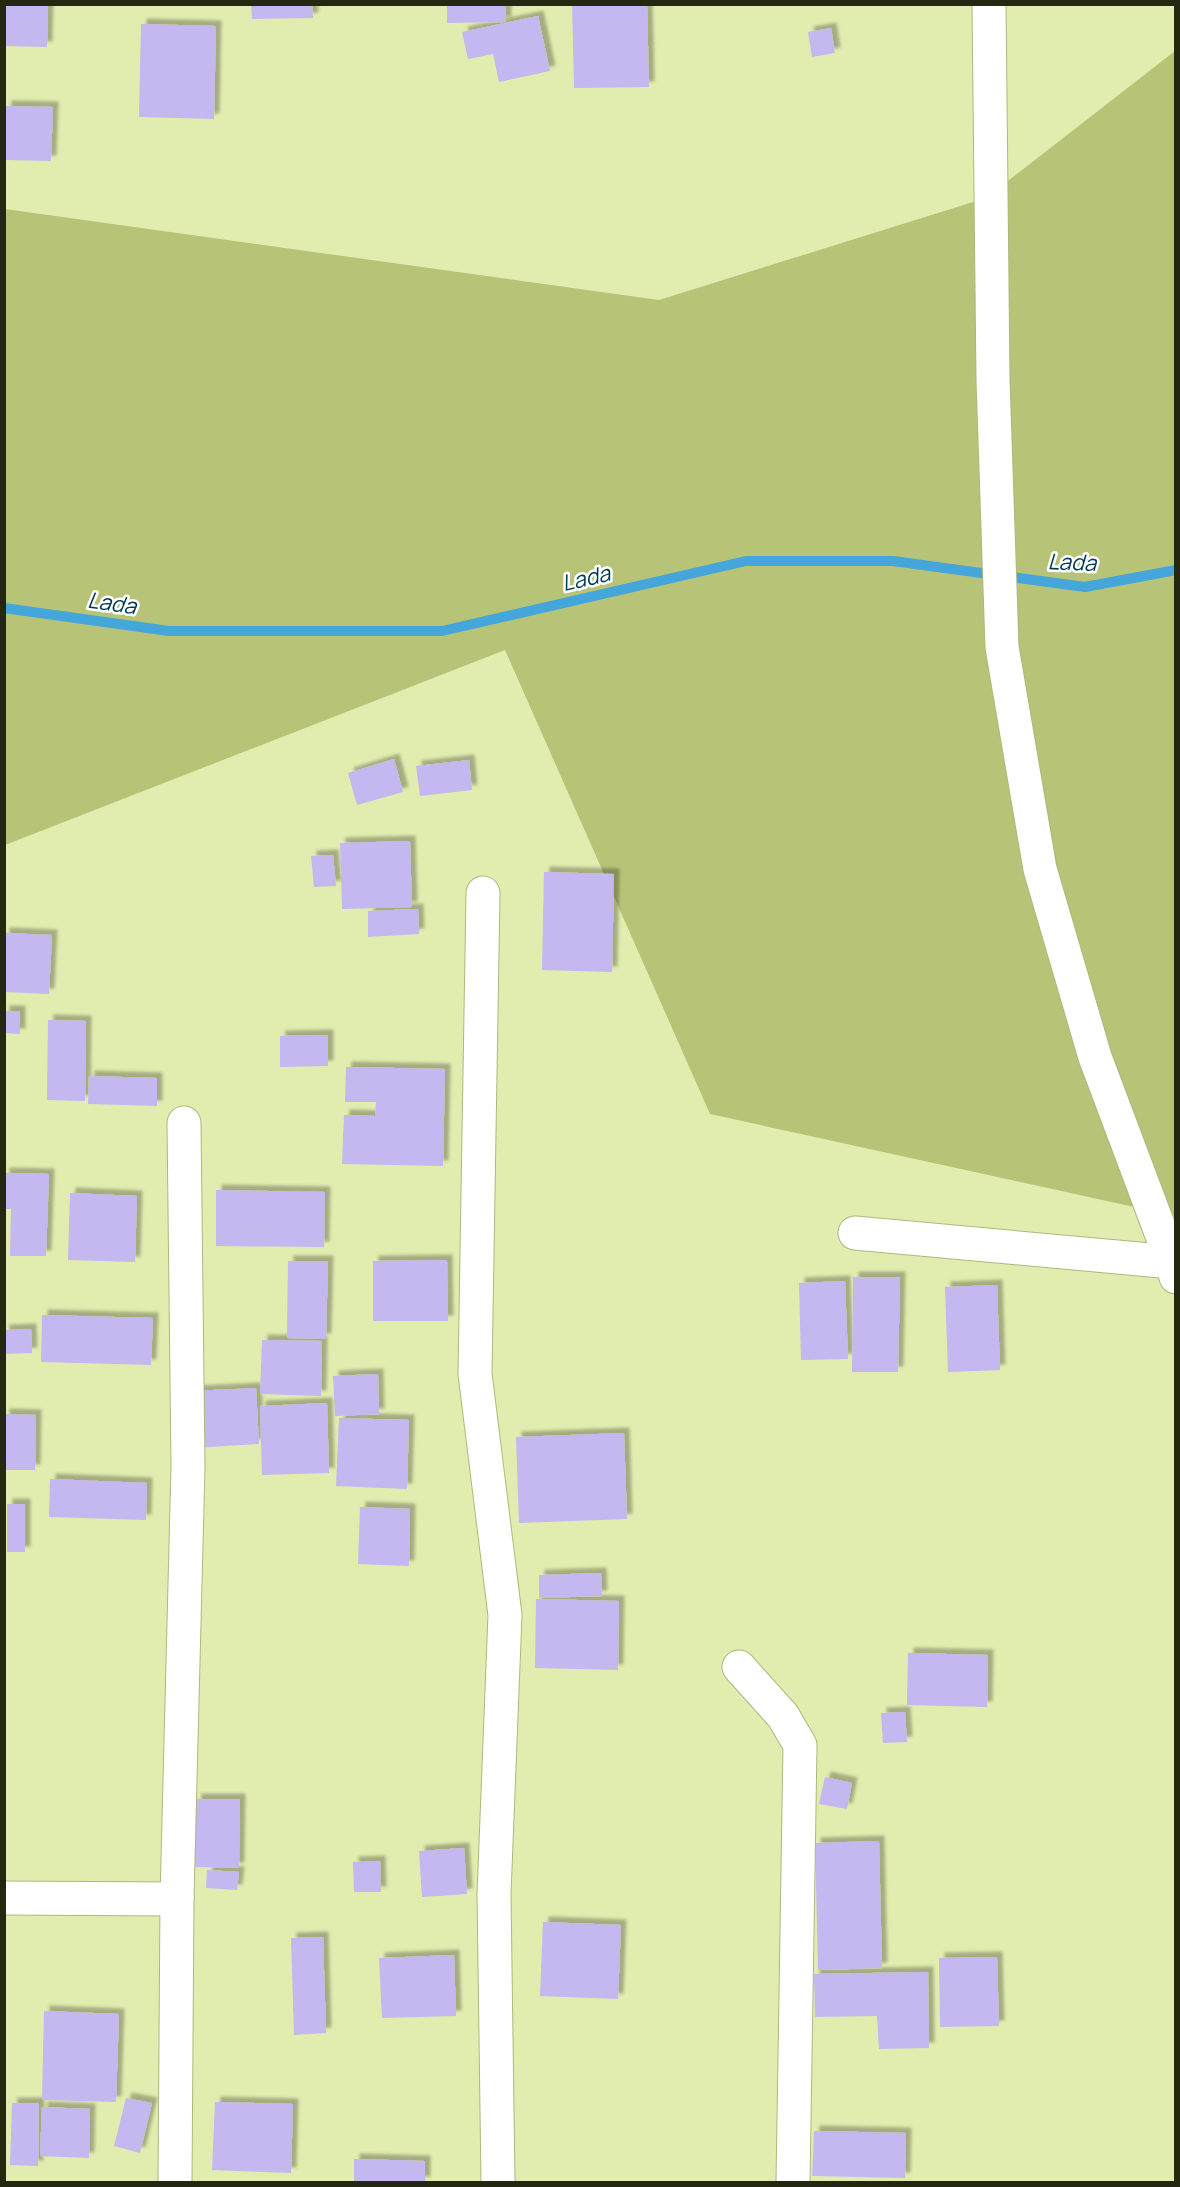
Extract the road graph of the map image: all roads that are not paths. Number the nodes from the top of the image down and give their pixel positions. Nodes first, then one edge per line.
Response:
1 (988, 4) edge
2 (483, 893) dead end
3 (184, 1123) dead end
4 (855, 1233) dead end
5 (1174, 1270) edge
6 (740, 1667) dead end
7 (4, 1898) edge
8 (177, 1899) junction
9 (175, 2182) edge
10 (498, 2182) edge
11 (793, 2182) edge

1 - 5 street
2 - 10 street
3 - 8 street
4 - 5 street
6 - 11 street
7 - 8 street
8 - 9 street

